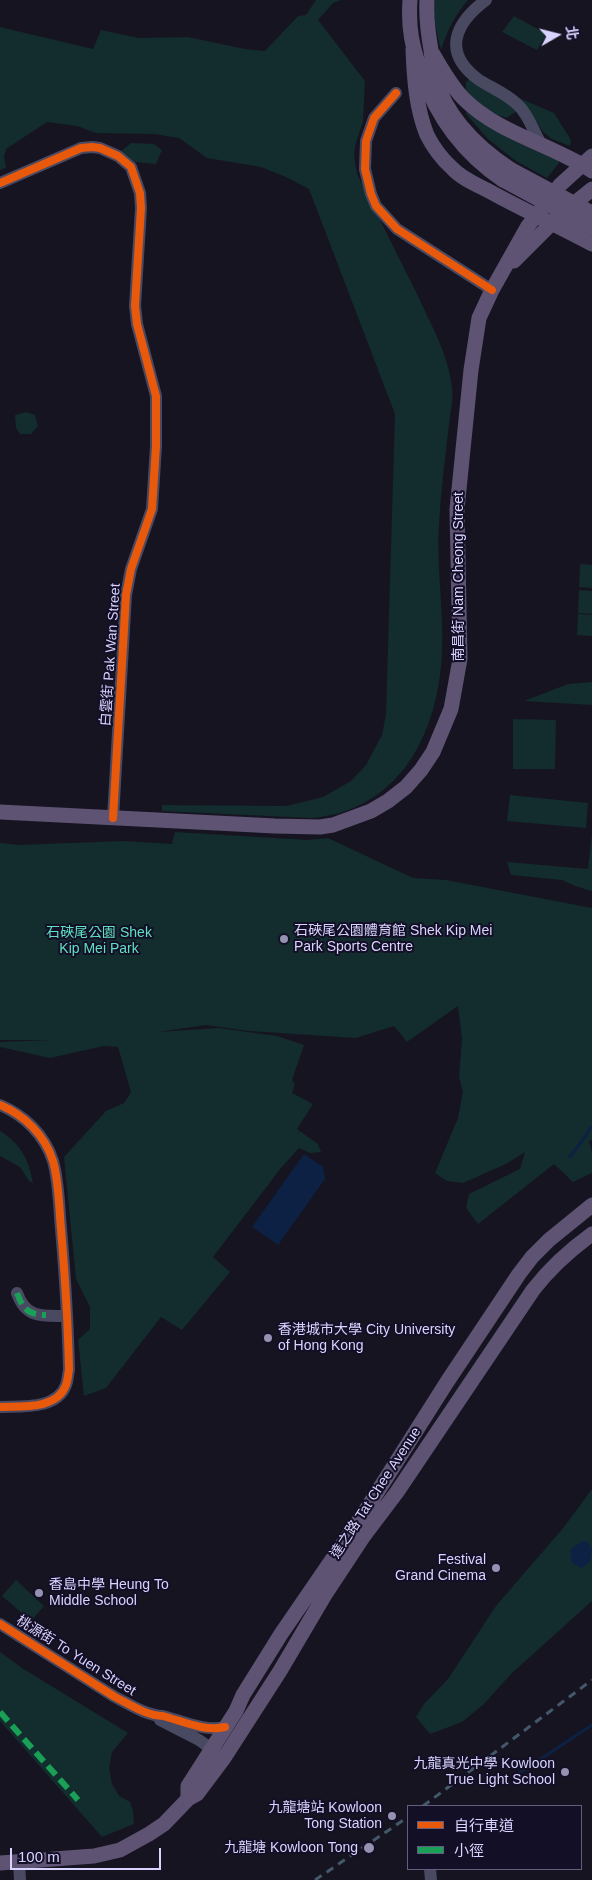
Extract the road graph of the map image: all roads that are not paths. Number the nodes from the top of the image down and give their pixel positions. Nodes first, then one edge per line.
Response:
1 (410, 0) edge
2 (427, 0) edge
3 (486, 0) edge
4 (413, 49) junction
5 (431, 51) junction
6 (396, 93) dead end
7 (541, 144) junction
8 (589, 164) edge
9 (506, 175) junction
10 (0, 183) edge
11 (592, 189) edge
12 (510, 203) junction
13 (592, 213) edge
14 (535, 216) junction
15 (552, 224) junction
16 (592, 228) edge
17 (519, 244) junction
18 (592, 244) edge
19 (502, 272) junction
20 (492, 290) junction
21 (0, 812) edge
22 (113, 818) junction
23 (0, 1105) edge
24 (592, 1205) edge
25 (592, 1234) edge
26 (17, 1293) dead end
27 (67, 1316) junction
28 (0, 1407) edge
29 (0, 1624) edge
30 (156, 1716) junction
31 (225, 1727) junction
32 (211, 1749) junction
33 (224, 1758) junction
34 (188, 1800) junction
35 (19, 1862) junction
36 (0, 1863) edge
37 (20, 1880) edge

1 - 4 main road
2 - 5 main road
3 - 7 street
4 - 9 main road
4 - 12 main road
5 - 7 main road
5 - 9 main road
6 - 20 street
7 - 8 main road
8 - 14 main road, 南昌街 Nam Cheong Street
9 - 13 main road, bridge
9 - 16 main road, bridge
10 - 22 street, 白雲街 Pak Wan Street
11 - 15 main road, 南昌街 Nam Cheong Street
12 - 14 main road
12 - 17 main road
14 - 15 main road
14 - 17 main road, 南昌街 Nam Cheong Street
15 - 18 main road
15 - 19 main road, 南昌街 Nam Cheong Street
17 - 19 main road, 南昌街 Nam Cheong Street
19 - 20 main road, 南昌街 Nam Cheong Street
20 - 22 main road, 南昌街 Nam Cheong Street
21 - 22 main road, 南昌街 Nam Cheong Street
23 - 27 street
24 - 31 main road, 達之路 Tat Chee Avenue
25 - 33 main road, 達之路 Tat Chee Avenue
26 - 27 street
27 - 28 street
29 - 30 street, 桃源街 To Yuen Street
30 - 31 street, 桃源街 To Yuen Street
30 - 32 street, 桃源街 To Yuen Street
31 - 32 main road, 達之路 Tat Chee Avenue
32 - 33 street, 桃源街 To Yuen Street
32 - 34 main road, 達之路 Tat Chee Avenue
33 - 34 main road, 達之路 Tat Chee Avenue
34 - 35 main road, 達之路 Tat Chee Avenue
35 - 36 main road, 達之路 Tat Chee Avenue
35 - 37 street

